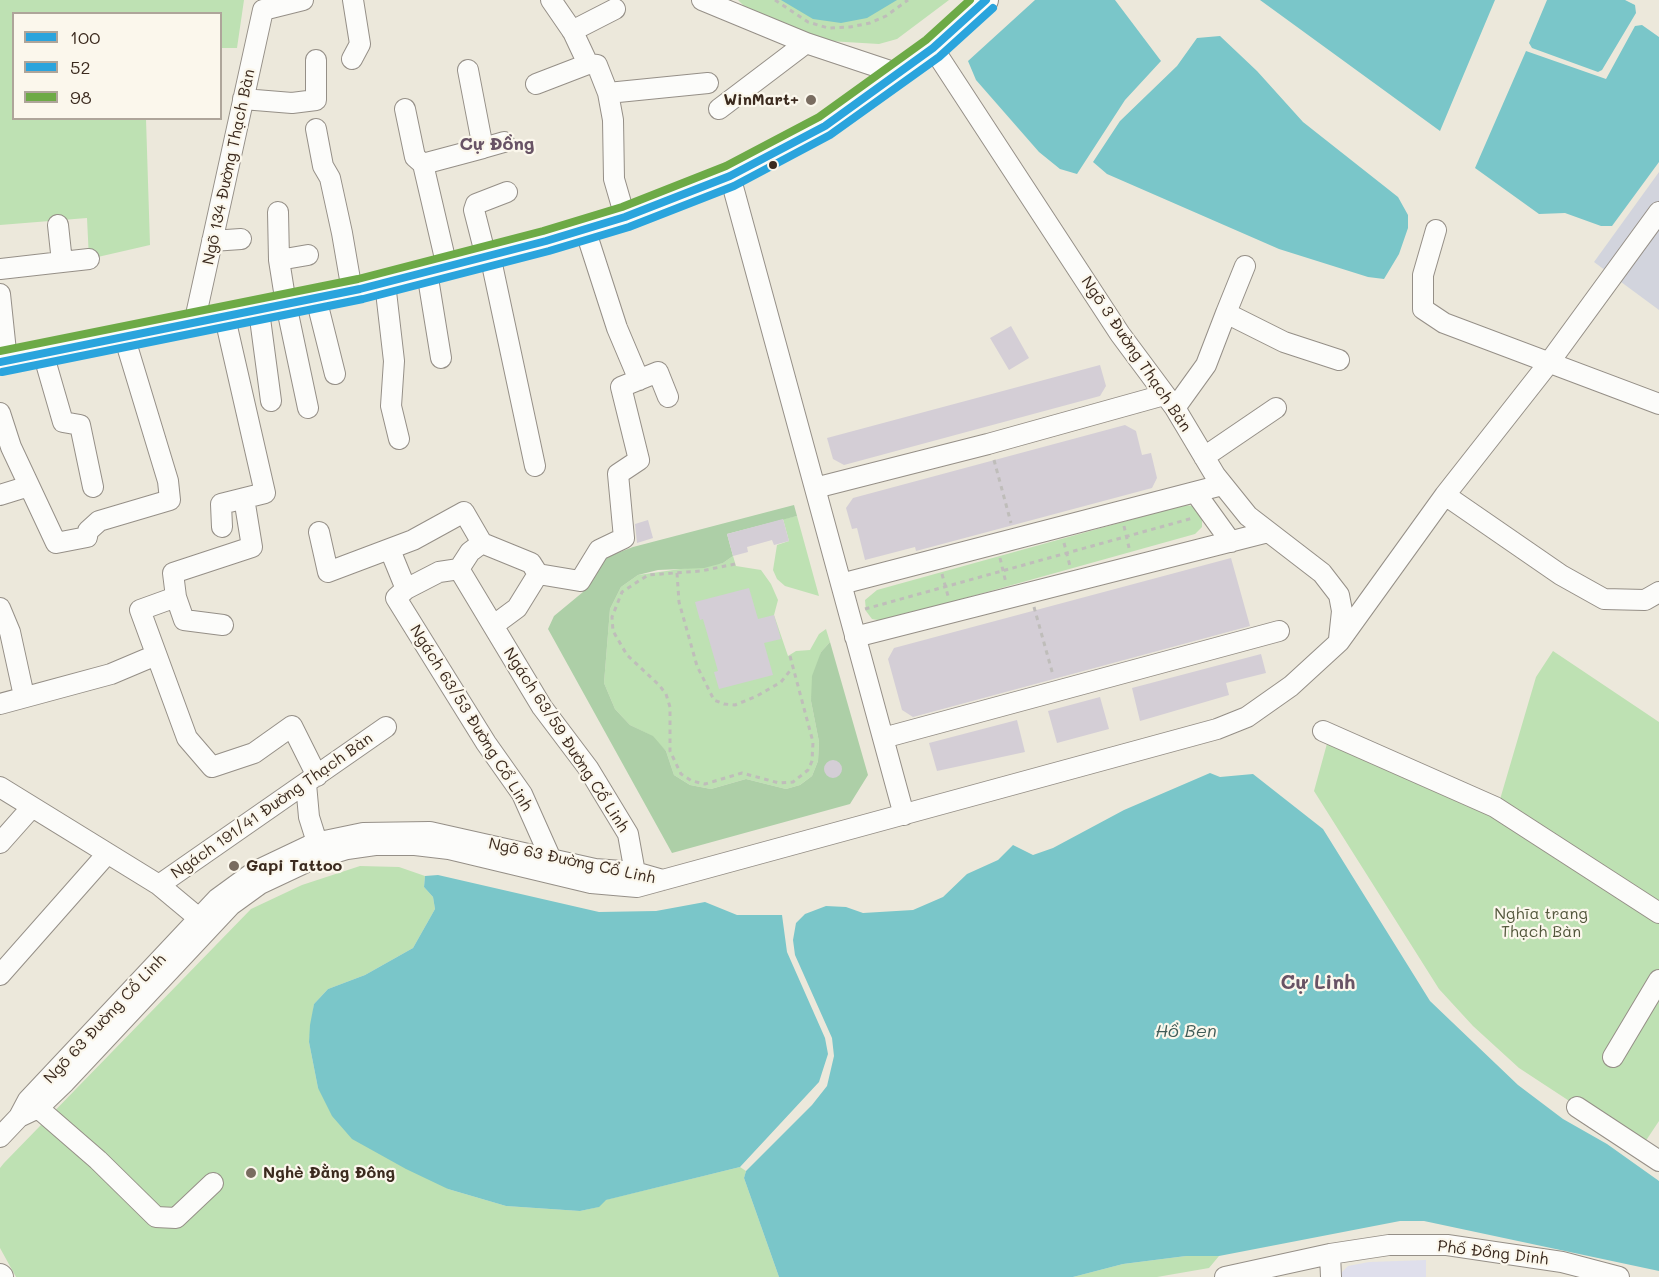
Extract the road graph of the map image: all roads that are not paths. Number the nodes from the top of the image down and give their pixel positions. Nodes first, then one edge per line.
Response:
1 (353, 0) edge
2 (551, 0) edge
3 (986, 0) edge
4 (296, 1) edge
5 (708, 1) edge
6 (615, 10) edge
7 (572, 31) junction
8 (806, 43) junction
9 (933, 48) junction
10 (352, 59) dead end
11 (316, 60) dead end
12 (588, 64) junction
13 (468, 70) dead end
14 (898, 74) junction
15 (708, 83) dead end
16 (536, 84) dead end
17 (608, 93) junction
18 (243, 99) junction
19 (405, 109) dead end
20 (719, 109) dead end
21 (316, 129) dead end
22 (504, 142) dead end
23 (483, 148) junction
24 (423, 164) junction
25 (730, 176) junction
26 (507, 192) dead end
27 (278, 212) dead end
28 (1659, 212) edge
29 (625, 217) junction
30 (58, 225) dead end
31 (585, 229) junction
32 (1436, 230) dead end
33 (241, 239) dead end
34 (212, 241) junction
35 (308, 255) dead end
36 (488, 256) junction
37 (89, 259) dead end
38 (279, 260) junction
39 (62, 262) junction
40 (1245, 266) dead end
41 (0, 268) edge
42 (437, 270) junction
43 (385, 283) junction
44 (352, 291) junction
45 (0, 294) edge
46 (316, 298) junction
47 (286, 304) junction
48 (259, 311) junction
49 (1226, 313) junction
50 (225, 318) junction
51 (194, 324) junction
52 (124, 336) junction
53 (43, 353) junction
54 (441, 358) dead end
55 (1339, 360) dead end
56 (4, 362) edge
57 (1548, 364) junction
58 (335, 374) dead end
59 (639, 380) junction
60 (668, 397) dead end
61 (271, 401) dead end
62 (1169, 402) junction
63 (1659, 404) edge
64 (308, 408) dead end
65 (1276, 408) dead end
66 (0, 413) edge
67 (399, 439) dead end
68 (1204, 457) junction
69 (536, 466) dead end
70 (1222, 485) junction
71 (29, 486) junction
72 (93, 487) dead end
73 (815, 488) junction
74 (1195, 492) junction
75 (0, 495) edge
76 (1445, 495) junction
77 (244, 498) junction
78 (222, 527) dead end
79 (319, 532) dead end
80 (1268, 532) junction
81 (1231, 542) junction
82 (482, 543) junction
83 (390, 550) junction
84 (459, 569) junction
85 (538, 573) junction
86 (841, 584) junction
87 (1659, 592) edge
88 (401, 593) junction
89 (176, 597) junction
90 (0, 608) edge
91 (223, 625) dead end
92 (494, 625) junction
93 (1279, 631) dead end
94 (855, 637) junction
95 (1339, 642) junction
96 (156, 655) junction
97 (24, 696) junction
98 (0, 704) edge
99 (386, 727) dead end
100 (1323, 731) dead end
101 (883, 738) junction
102 (311, 780) junction
103 (0, 787) edge
104 (32, 807) junction
105 (904, 815) junction
106 (0, 843) edge
107 (319, 850) junction
108 (106, 855) junction
109 (550, 867) junction
110 (636, 880) junction
111 (159, 885) junction
112 (1659, 914) edge
113 (204, 922) junction
114 (0, 975) edge
115 (1659, 980) edge
116 (1613, 1057) dead end
117 (33, 1104) junction
118 (1577, 1107) dead end
119 (7, 1125) edge
120 (1659, 1161) edge
121 (213, 1183) dead end
122 (1330, 1254) junction
123 (1563, 1269) edge
124 (1224, 1277) edge
125 (1330, 1277) edge
126 (1619, 1277) edge

1 - 10 street
2 - 7 street
3 - 9 main road
4 - 18 street, Ngõ 134 Đường Thạch Bàn
5 - 8 street
6 - 7 street
7 - 12 street
8 - 14 street
8 - 20 street
9 - 14 main road
9 - 62 street, Ngõ 3 Đường Thạch Bàn
11 - 18 street
12 - 16 street
12 - 17 street
13 - 23 street
14 - 25 main road
15 - 17 street
17 - 29 street
18 - 34 street, Ngõ 134 Đường Thạch Bàn
19 - 24 street
21 - 44 street
22 - 23 street
23 - 24 street
24 - 42 street
25 - 29 main road
25 - 73 street
26 - 36 street
27 - 38 street
28 - 57 street, Ngõ 63 Đường Cổ Linh
29 - 31 main road
30 - 39 street
31 - 36 main road
31 - 59 street
32 - 57 street
33 - 34 street
34 - 51 street, Ngõ 134 Đường Thạch Bàn
35 - 38 street
36 - 42 main road
36 - 69 street
37 - 39 street
38 - 47 street
39 - 41 street
40 - 49 street
42 - 43 main road
42 - 54 street
43 - 44 main road
43 - 67 street
44 - 46 main road
45 - 56 street
46 - 47 main road
46 - 58 street
47 - 48 main road
47 - 64 street
48 - 50 main road
48 - 61 street
49 - 55 street
49 - 62 street
50 - 51 main road
50 - 77 street
51 - 52 main road
52 - 53 main road
52 - 71 street
53 - 56 main road
53 - 72 street
57 - 63 street
57 - 76 street, Ngõ 63 Đường Cổ Linh
59 - 60 street
59 - 85 street
62 - 68 street, Ngõ 3 Đường Thạch Bàn
62 - 73 street
65 - 68 street
66 - 71 street
68 - 70 street, Ngõ 3 Đường Thạch Bàn
70 - 74 street
70 - 80 street, Ngõ 3 Đường Thạch Bàn
71 - 75 street
73 - 86 street
74 - 81 street
74 - 86 street
76 - 87 street
76 - 95 street, Ngõ 63 Đường Cổ Linh
77 - 78 street
77 - 89 street
79 - 83 street
80 - 81 street
80 - 95 street, Ngõ 3 Đường Thạch Bàn
81 - 94 street
82 - 83 street
82 - 84 street
82 - 85 street
83 - 88 street, Ngách 63/53 Đường Cổ Linh
84 - 88 street
84 - 92 street, Ngách 63/59 Đường Cổ Linh
85 - 92 street
86 - 94 street
88 - 109 street, Ngách 63/53 Đường Cổ Linh
89 - 91 street
89 - 96 street
90 - 97 street
92 - 110 street, Ngách 63/59 Đường Cổ Linh
93 - 101 street
94 - 101 street
95 - 105 street, Ngõ 63 Đường Cổ Linh
96 - 97 street
96 - 102 street
97 - 98 street
99 - 102 street, Ngách 191/41 Đường Thạch Bàn
100 - 112 street
101 - 105 street
102 - 107 street
102 - 111 street, Ngách 191/41 Đường Thạch Bàn
103 - 104 street
104 - 106 street
104 - 108 street
105 - 110 street, Ngõ 63 Đường Cổ Linh
107 - 109 street, Ngõ 63 Đường Cổ Linh
107 - 113 street, Ngõ 63 Đường Cổ Linh
108 - 111 street
108 - 114 street
109 - 110 street, Ngõ 63 Đường Cổ Linh
111 - 113 street
113 - 117 street, Ngõ 63 Đường Cổ Linh
115 - 116 street
117 - 119 street, Ngõ 63 Đường Cổ Linh
117 - 121 street
118 - 120 street
122 - 123 street, Phố Đồng Dinh
122 - 124 street, Phố Đồng Dinh
122 - 125 street
123 - 126 street, Phố Đồng Dinh

